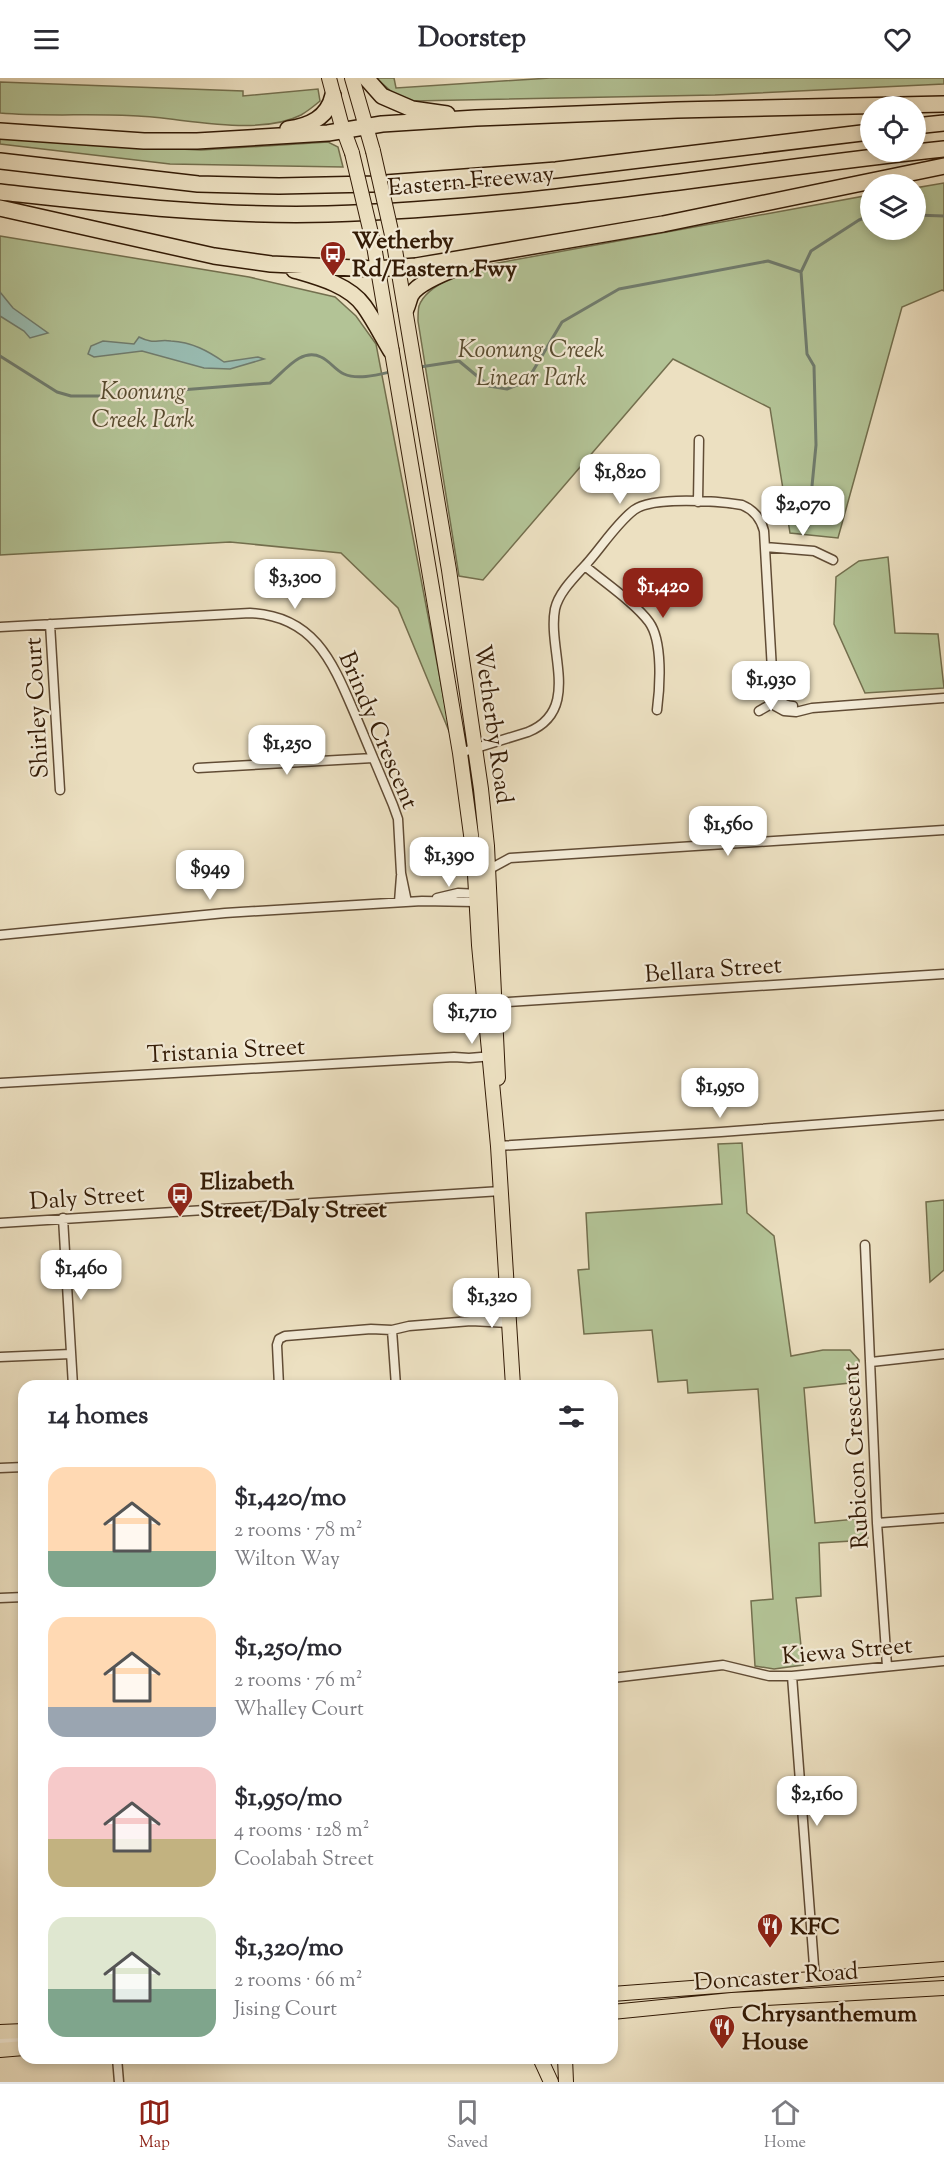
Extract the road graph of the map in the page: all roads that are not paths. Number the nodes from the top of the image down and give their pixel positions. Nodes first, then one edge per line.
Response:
1 (329, 78) edge
2 (352, 78) edge
3 (366, 78) edge
4 (333, 95) junction
5 (944, 104) edge
6 (476, 118) junction
7 (944, 123) edge
8 (926, 125) edge
9 (366, 128) junction
10 (0, 131) edge
11 (344, 132) junction
12 (860, 133) edge
13 (231, 140) junction
14 (944, 148) edge
15 (0, 160) edge
16 (944, 166) edge
17 (0, 192) edge
18 (0, 208) edge
19 (519, 249) junction
20 (272, 264) junction
21 (398, 267) junction
22 (376, 269) junction
23 (406, 309) junction
24 (391, 351) junction
25 (699, 440) dead end
26 (698, 502) junction
27 (765, 547) junction
28 (833, 560) dead end
29 (585, 566) junction
30 (50, 624) junction
31 (0, 627) edge
32 (944, 698) edge
33 (776, 701) junction
34 (657, 710) dead end
35 (759, 711) dead end
36 (476, 748) junction
37 (460, 753) junction
38 (374, 758) junction
39 (198, 768) dead end
40 (60, 790) dead end
41 (944, 830) edge
42 (486, 846) junction
43 (510, 858) junction
44 (488, 870) junction
45 (489, 896) junction
46 (475, 897) junction
47 (403, 902) junction
48 (0, 935) edge
49 (944, 974) edge
50 (489, 1003) junction
51 (491, 1055) junction
52 (0, 1083) edge
53 (944, 1115) edge
54 (498, 1146) junction
55 (501, 1191) junction
56 (63, 1218) junction
57 (0, 1223) edge
58 (865, 1245) dead end
59 (509, 1318) junction
60 (392, 1330) junction
61 (71, 1354) junction
62 (944, 1354) edge
63 (0, 1357) edge
64 (871, 1362) junction
65 (73, 1380) edge
66 (279, 1380) edge
67 (396, 1380) edge
68 (513, 1380) edge
69 (18, 1467) edge
70 (0, 1468) edge
71 (944, 1518) edge
72 (877, 1523) junction
73 (18, 1597) edge
74 (0, 1598) edge
75 (944, 1661) edge
76 (887, 1666) junction
77 (792, 1676) junction
78 (618, 1677) edge
79 (944, 1969) edge
80 (815, 1979) junction
81 (727, 1985) junction
82 (944, 1988) edge
83 (618, 1994) edge
84 (728, 2001) junction
85 (618, 2011) edge
86 (18, 2031) edge
87 (0, 2032) edge
88 (0, 2039) edge
89 (18, 2040) edge
90 (18, 2048) edge
91 (0, 2050) edge
92 (118, 2064) edge
93 (543, 2064) edge
94 (550, 2064) edge
95 (565, 2064) edge
96 (119, 2082) edge
97 (552, 2082) edge
98 (566, 2082) edge

1 - 4 main road, Wetherby Road
2 - 9 main road, Wetherby Road
3 - 6 highway
4 - 11 main road, Wetherby Road
4 - 13 highway
5 - 6 highway
6 - 9 highway
7 - 8 highway
9 - 11 highway
9 - 21 main road, Wetherby Road, bridge
10 - 13 highway
11 - 13 highway
11 - 22 main road, Wetherby Road, bridge
12 - 15 highway, Eastern Freeway
14 - 17 highway, Eastern Freeway
16 - 19 highway
18 - 20 highway
19 - 21 highway
19 - 23 highway
20 - 22 highway
20 - 24 highway
21 - 22 highway
21 - 23 main road, Wetherby Road
22 - 24 main road, Wetherby Road
23 - 36 main road, Wetherby Road
24 - 37 main road, Wetherby Road
25 - 26 street
26 - 27 street
26 - 29 street
27 - 28 street
27 - 33 street
29 - 34 street
29 - 36 street
30 - 31 street, Brindy Crescent
30 - 38 street, Brindy Crescent
30 - 40 street, Shirley Court
32 - 33 street
33 - 35 street
36 - 37 street
36 - 42 main road, Wetherby Road
37 - 46 main road, Wetherby Road
38 - 39 street
38 - 47 street, Brindy Crescent
41 - 43 street
42 - 43 street
42 - 44 main road, Wetherby Road
43 - 44 street
44 - 45 main road, Wetherby Road
45 - 46 street
45 - 50 main road, Wetherby Road
46 - 47 street
46 - 50 main road, Wetherby Road
47 - 48 street
49 - 50 street, Bellara Street
50 - 51 main road, Wetherby Road
51 - 52 street, Tristania Street
51 - 54 main road, Wetherby Road
53 - 54 street
54 - 55 main road, Wetherby Road
55 - 56 street, Daly Street
55 - 59 main road, Wetherby Road
56 - 57 street, Daly Street
56 - 61 street
58 - 64 street, Rubicon Crescent
59 - 60 street
59 - 68 main road, Wetherby Road
60 - 66 street
60 - 67 street
61 - 63 street
61 - 65 street
62 - 64 street
64 - 72 street, Rubicon Crescent
69 - 70 street
71 - 72 street
72 - 76 street, Rubicon Crescent
73 - 74 street
75 - 76 street, Kiewa Street
76 - 77 street, Kiewa Street
77 - 78 street, Kiewa Street
77 - 80 street
79 - 80 main road, Doncaster Road
80 - 81 main road, Doncaster Road
81 - 83 main road, Doncaster Road
81 - 84 main road
82 - 84 main road, Doncaster Road
84 - 85 main road, Doncaster Road
86 - 87 main road
88 - 89 street
90 - 91 main road
92 - 96 street
93 - 97 main road
94 - 97 main road
95 - 98 main road

